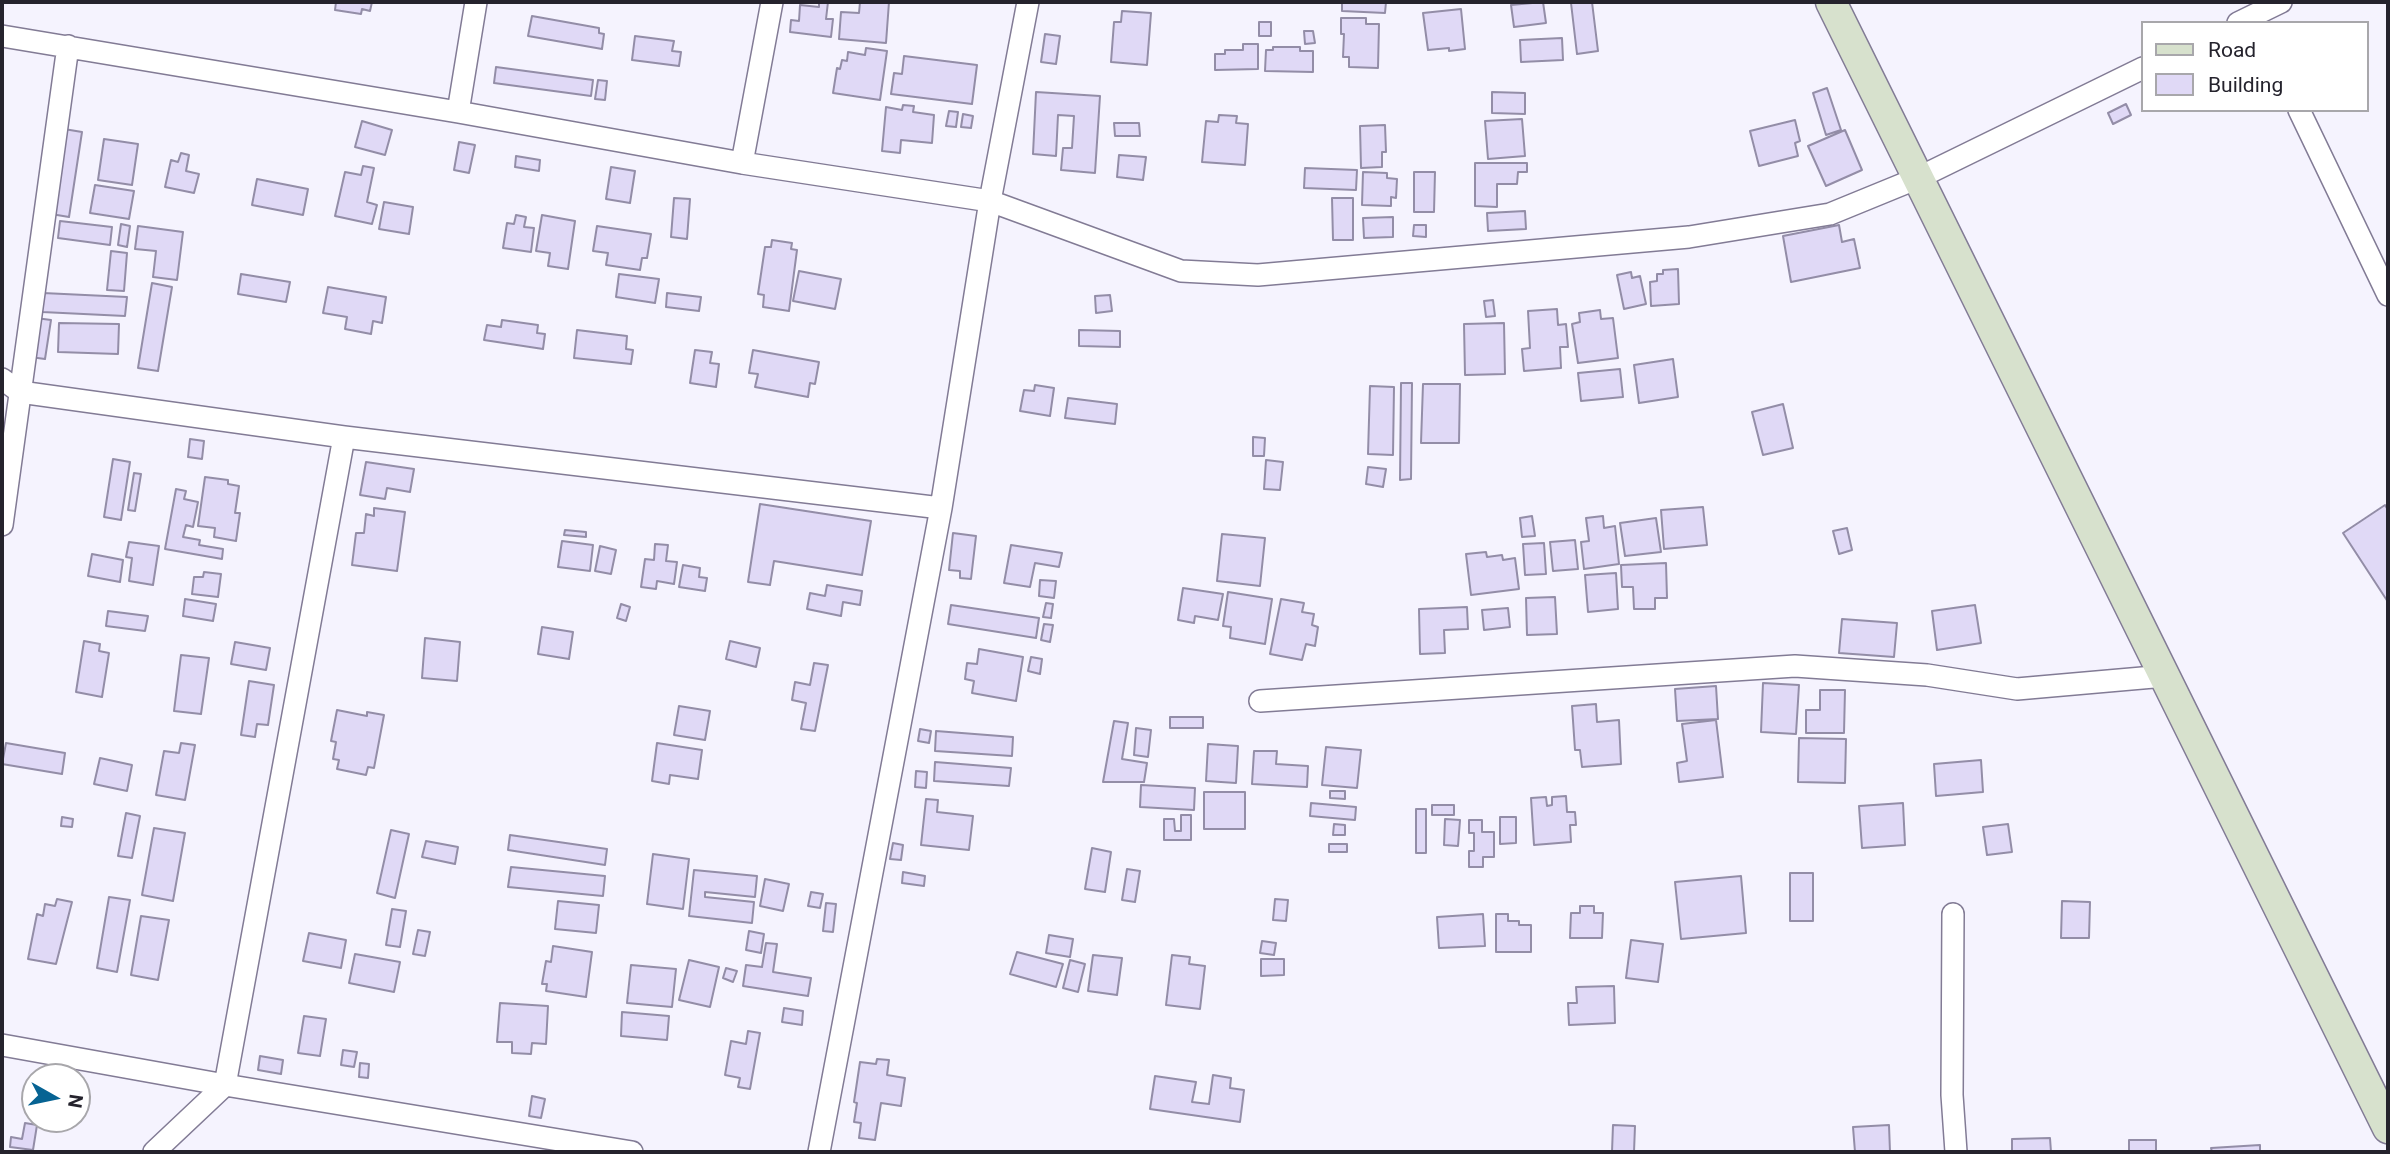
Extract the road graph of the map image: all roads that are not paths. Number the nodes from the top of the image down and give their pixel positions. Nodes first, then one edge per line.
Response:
1 (476, 2) edge
2 (772, 2) edge
3 (1028, 2) edge
4 (1831, 2) edge
5 (2281, 2) edge
6 (2249, 20) edge
7 (2, 37) edge
8 (68, 46) junction
9 (2142, 68) edge
10 (458, 112) junction
11 (2300, 112) edge
12 (742, 163) junction
13 (1918, 178) junction
14 (990, 201) junction
15 (2388, 295) edge
16 (2, 379) edge
17 (20, 392) junction
18 (344, 438) junction
19 (941, 508) junction
20 (2, 524) edge
21 (2165, 676) junction
22 (1260, 701) dead end
23 (1953, 914) dead end
24 (2, 1045) edge
25 (225, 1085) junction
26 (2388, 1128) edge
27 (154, 1152) edge
28 (632, 1152) edge
29 (819, 1152) edge
30 (1956, 1152) edge

1 - 10 street
2 - 12 street
3 - 14 street
4 - 13 street
5 - 6 street
7 - 8 street
8 - 10 street
8 - 17 street
9 - 13 street
10 - 12 street
11 - 15 street
12 - 14 street
13 - 14 street
13 - 21 street
14 - 19 street
16 - 17 street
17 - 18 street
17 - 20 street
18 - 19 street
18 - 25 street
19 - 29 street
21 - 22 street
21 - 26 street
23 - 30 street
24 - 25 street
25 - 27 street
25 - 28 street

